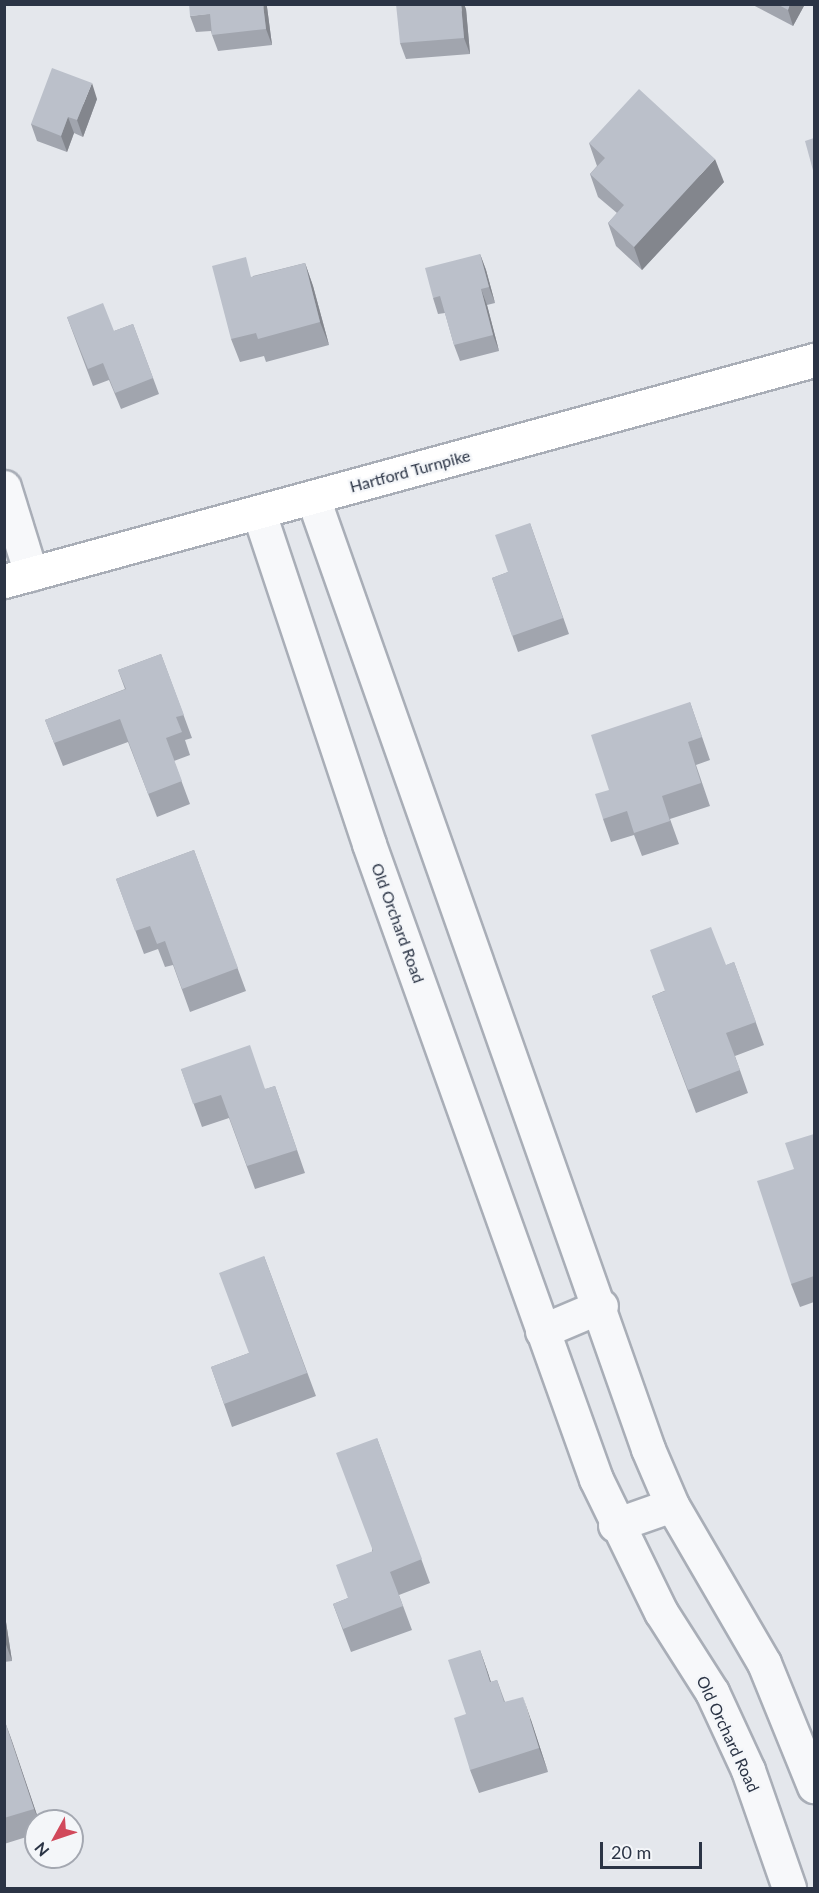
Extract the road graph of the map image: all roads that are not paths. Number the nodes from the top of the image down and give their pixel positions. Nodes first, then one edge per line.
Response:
1 (814, 360) edge
2 (4, 488) edge
3 (313, 498) junction
4 (259, 513) junction
5 (17, 578) edge
6 (601, 1306) junction
7 (542, 1330) junction
8 (672, 1505) junction
9 (615, 1525) junction
10 (814, 1786) edge
11 (789, 1888) edge

1 - 3 main road, Hartford Turnpike
2 - 5 street
3 - 4 main road, Hartford Turnpike
3 - 6 street
4 - 5 main road, Hartford Turnpike
4 - 7 street, Old Orchard Road
6 - 7 street
6 - 8 street
7 - 9 street, Old Orchard Road
8 - 9 street
8 - 10 street
9 - 11 street, Old Orchard Road

